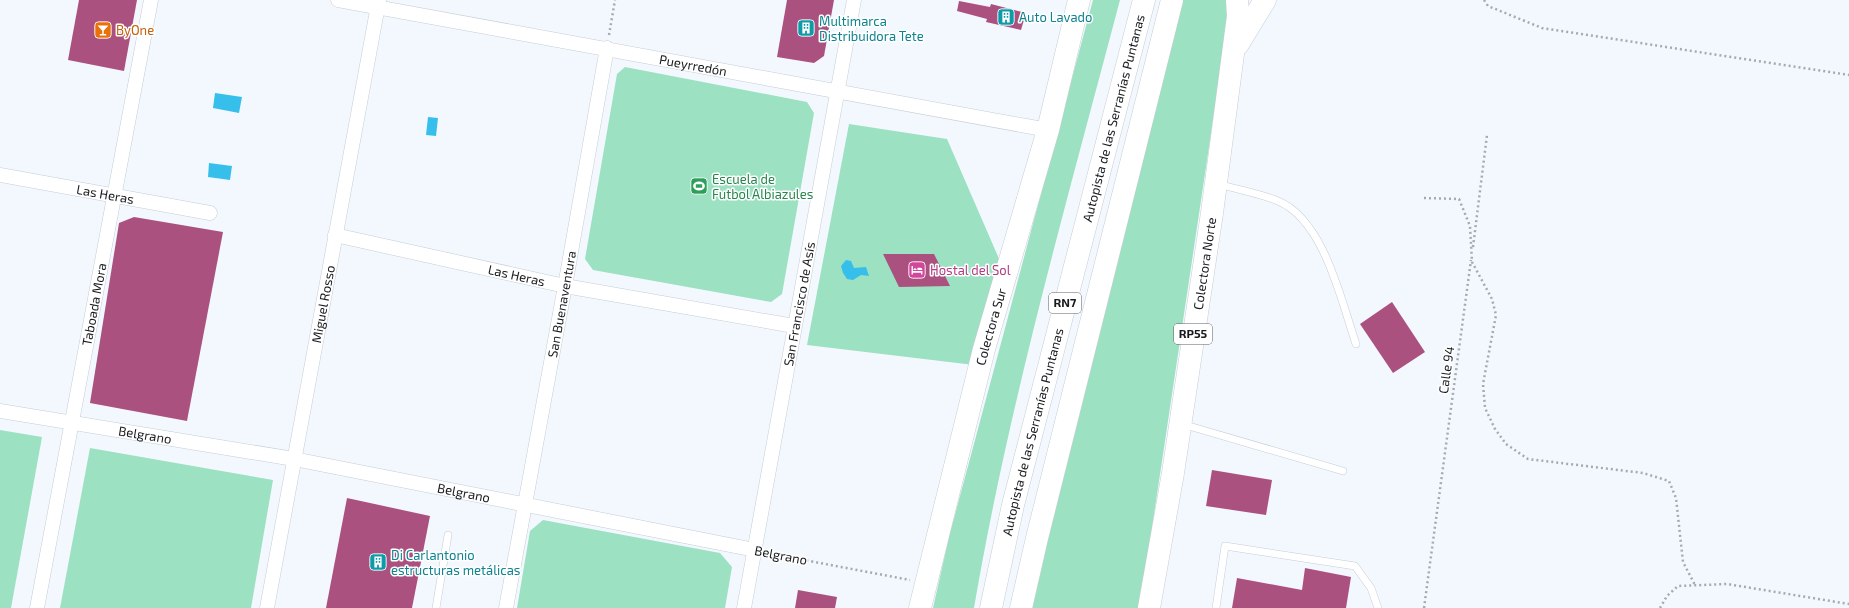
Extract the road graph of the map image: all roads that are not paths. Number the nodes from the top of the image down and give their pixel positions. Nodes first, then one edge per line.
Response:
1 (151, 0) edge
2 (338, 0) edge
3 (854, 0) edge
4 (1079, 0) edge
5 (1144, 0) edge
6 (1172, 0) edge
7 (1237, 0) edge
8 (1265, 0) edge
9 (378, 4) edge
10 (607, 48) junction
11 (1231, 60) junction
12 (837, 91) junction
13 (1048, 130) junction
14 (0, 175) edge
15 (1215, 183) junction
16 (114, 195) junction
17 (210, 213) dead end
18 (335, 235) junction
19 (565, 286) junction
20 (794, 326) junction
21 (1356, 344) dead end
22 (0, 411) edge
23 (72, 422) junction
24 (1180, 424) junction
25 (294, 459) junction
26 (1343, 471) dead end
27 (524, 506) junction
28 (448, 535) dead end
29 (755, 550) junction
30 (37, 608) edge
31 (267, 608) edge
32 (436, 608) edge
33 (506, 608) edge
34 (744, 608) edge
35 (920, 608) edge
36 (991, 608) edge
37 (1021, 608) edge
38 (1149, 608) edge
39 (1216, 608) edge
40 (1378, 608) edge

1 - 16 street, Taboada Mora
2 - 9 street, Pueyrredón
3 - 12 street, San Francisco de Asís
4 - 13 main road, Colectora Sur
5 - 36 main road, Autopista de las Serranías Puntanas / RN7
6 - 37 main road, Autopista de las Serranías Puntanas / RN7
7 - 11 main road, Colectora Norte / RP55
8 - 11 main road, Colectora Norte / RP55
9 - 10 street, Pueyrredón
9 - 18 street, Miguel Rosso
10 - 12 street, Pueyrredón
10 - 19 street, San Buenaventura
11 - 15 main road, Colectora Norte / RP55
12 - 13 street, Pueyrredón
12 - 20 street, San Francisco de Asís
13 - 35 main road, Colectora Sur
14 - 16 street, Las Heras
15 - 21 lane
15 - 24 main road, Colectora Norte / RP55
16 - 17 street, Las Heras
16 - 23 street, Taboada Mora
18 - 19 street, Las Heras
18 - 25 street, Miguel Rosso
19 - 20 street, Las Heras
19 - 27 street, San Buenaventura
20 - 29 street, San Francisco de Asís
22 - 23 street, Belgrano
23 - 25 street, Belgrano
23 - 30 street, Taboada Mora
24 - 26 lane
24 - 38 main road, Colectora Norte / RP55
25 - 27 street, Belgrano
25 - 31 street, Miguel Rosso
27 - 29 street, Belgrano
27 - 33 street, San Buenaventura
28 - 32 lane
29 - 34 street, San Francisco de Asís
39 - 40 lane

